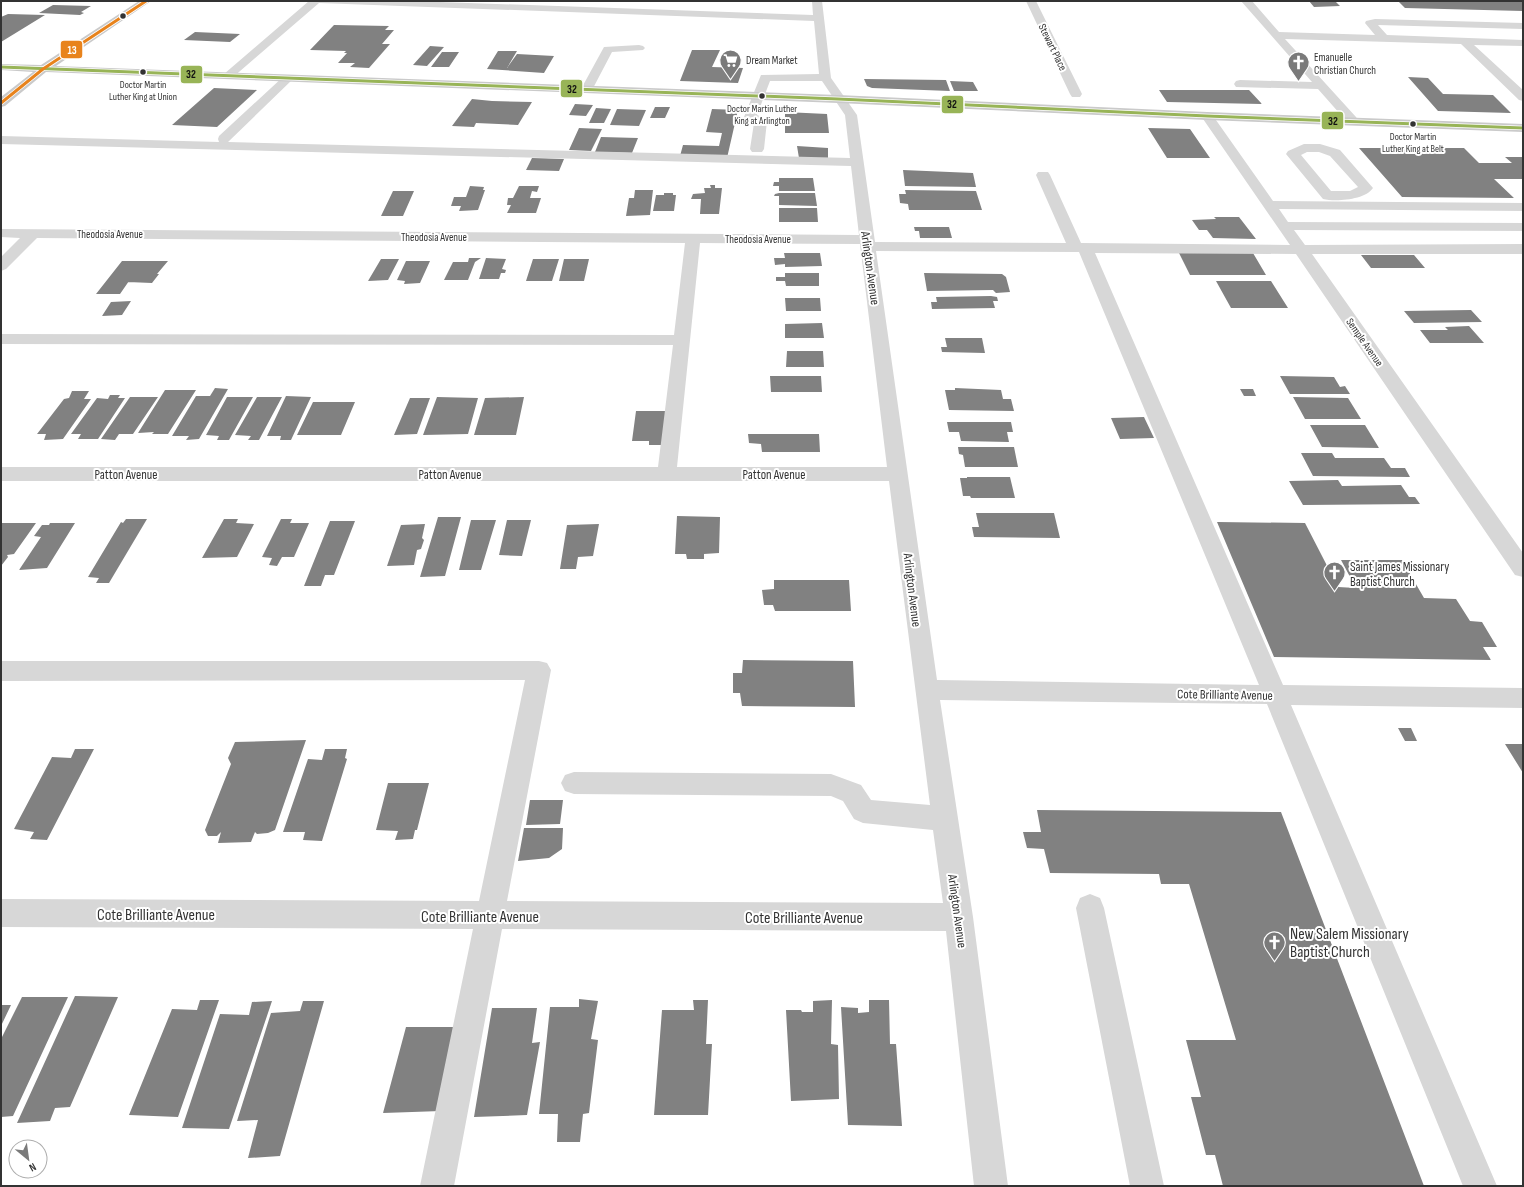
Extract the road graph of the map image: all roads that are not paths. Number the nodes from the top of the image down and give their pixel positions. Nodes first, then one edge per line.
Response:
1 (146, 1) edge
2 (315, 1) edge
3 (322, 1) edge
4 (817, 1) edge
5 (1031, 1) edge
6 (1246, 1) edge
7 (819, 18) junction
8 (1523, 26) edge
9 (1276, 35) junction
10 (1383, 38) junction
11 (1464, 41) junction
12 (1518, 43) edge
13 (639, 48) dead end
14 (1523, 52) edge
15 (1, 67) edge
16 (44, 69) junction
17 (228, 76) junction
18 (288, 78) junction
19 (825, 78) junction
20 (1240, 84) dead end
21 (1321, 86) junction
22 (587, 89) junction
23 (1076, 94) dead end
24 (758, 96) junction
25 (1523, 97) edge
26 (838, 99) junction
27 (1, 103) edge
28 (1207, 116) junction
29 (1352, 120) junction
30 (1523, 128) edge
31 (224, 139) dead end
32 (1, 140) edge
33 (757, 149) dead end
34 (857, 162) junction
35 (1043, 174) dead end
36 (1328, 196) junction
37 (1266, 200) junction
38 (1523, 207) edge
39 (1284, 226) junction
40 (1523, 227) edge
41 (1, 233) edge
42 (32, 234) junction
43 (693, 238) junction
44 (868, 243) junction
45 (1080, 248) junction
46 (1523, 249) edge
47 (1301, 250) junction
48 (1, 266) edge
49 (1, 339) edge
50 (682, 340) junction
51 (1, 474) edge
52 (667, 474) junction
53 (898, 474) junction
54 (1523, 569) edge
55 (1, 671) edge
56 (926, 690) junction
57 (1275, 694) junction
58 (1523, 698) edge
59 (574, 783) dead end
60 (945, 819) junction
61 (1090, 908) dead end
62 (1, 913) edge
63 (490, 916) junction
64 (959, 917) junction
65 (437, 1186) edge
66 (991, 1186) edge
67 (1146, 1186) edge
68 (1480, 1186) edge

1 - 16 main road
2 - 17 street
3 - 7 street
4 - 7 street, Arlington Avenue
5 - 23 street, Stewart Place
6 - 9 street
7 - 19 street, Arlington Avenue
8 - 10 street
9 - 10 street
9 - 21 street
10 - 11 street
11 - 12 street
11 - 25 street
12 - 14 street
13 - 22 street
15 - 16 main road
16 - 17 main road
16 - 27 main road
17 - 18 main road
18 - 22 main road
18 - 31 street
19 - 24 street
19 - 26 street, Arlington Avenue
20 - 21 street
21 - 29 street
22 - 24 main road
24 - 26 main road
24 - 33 street
26 - 28 main road
26 - 34 street, Arlington Avenue
28 - 29 main road
28 - 37 street, Semple Avenue
29 - 30 main road
32 - 34 street
34 - 44 street, Arlington Avenue
35 - 45 street
36 - 36 street
36 - 37 street
37 - 38 street
37 - 39 street, Semple Avenue
39 - 40 street
39 - 47 street, Semple Avenue
41 - 42 street, Theodosia Avenue
42 - 43 street, Theodosia Avenue
42 - 48 street
43 - 44 street, Theodosia Avenue
43 - 50 street
44 - 45 street, Theodosia Avenue
44 - 53 street, Arlington Avenue
45 - 47 street, Theodosia Avenue
45 - 57 street
46 - 47 street, Theodosia Avenue
47 - 54 street, Semple Avenue
49 - 50 street
50 - 52 street
51 - 52 street, Patton Avenue
52 - 53 street, Patton Avenue
53 - 56 street, Arlington Avenue
55 - 63 street
56 - 57 street, Cote Brilliante Avenue
56 - 60 street, Arlington Avenue
57 - 58 street, Cote Brilliante Avenue
57 - 68 street
59 - 60 street
60 - 64 street, Arlington Avenue
61 - 67 street
62 - 63 street, Cote Brilliante Avenue
63 - 64 street, Cote Brilliante Avenue
63 - 65 street
64 - 66 street, Arlington Avenue

